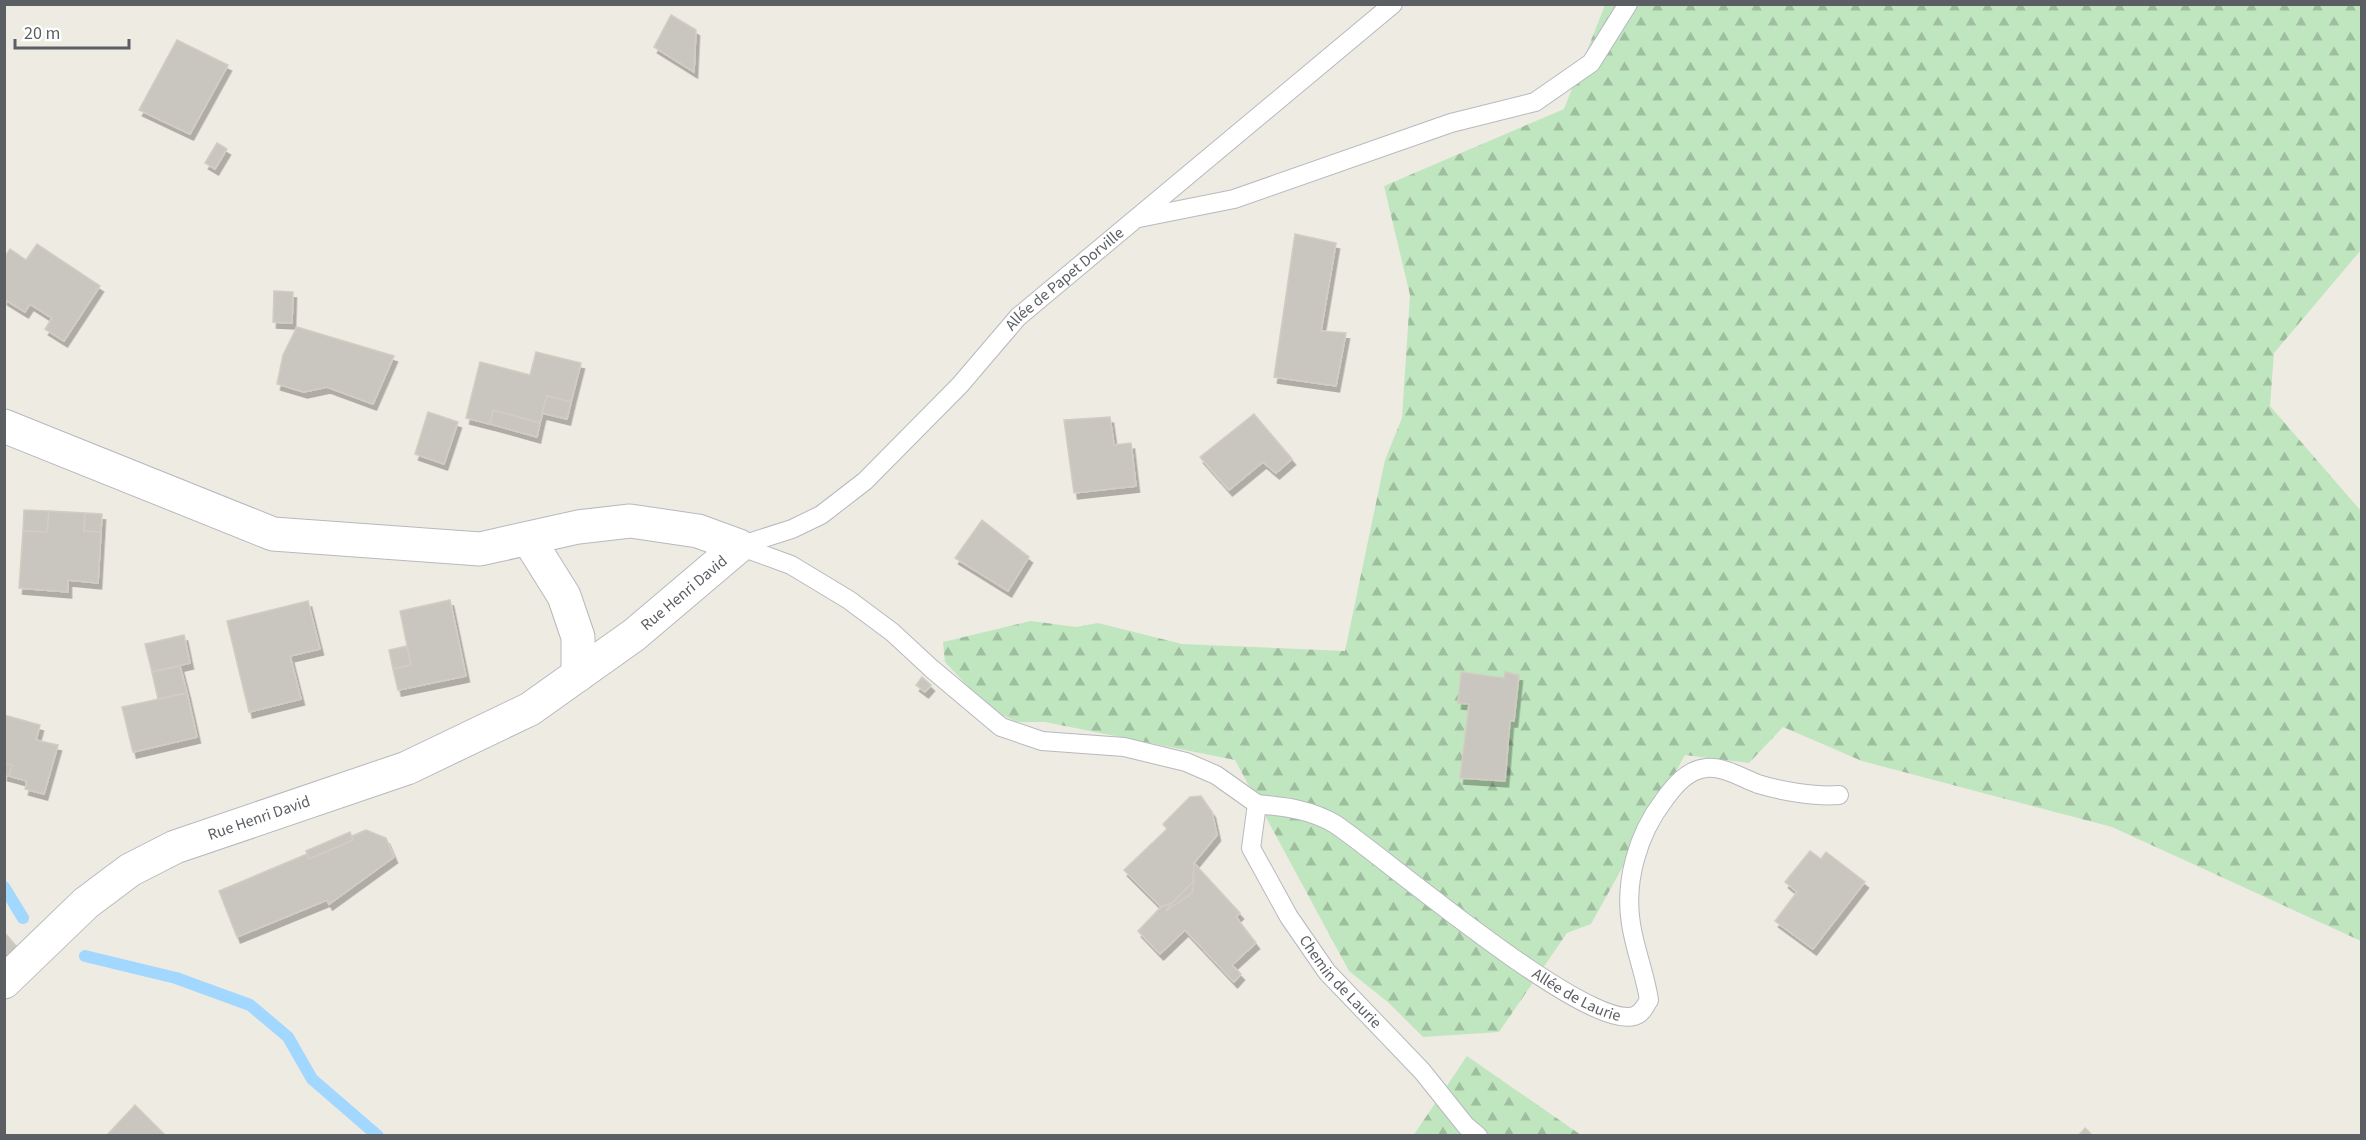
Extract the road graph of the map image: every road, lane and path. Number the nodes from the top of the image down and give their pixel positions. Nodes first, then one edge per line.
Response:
1 (1393, 4) edge
2 (1628, 4) edge
3 (1135, 219) junction
4 (4, 426) edge
5 (529, 540) junction
6 (739, 546) junction
7 (578, 675) junction
8 (1839, 795) dead end
9 (1257, 804) junction
10 (4, 982) edge
11 (1478, 1136) edge

1 - 3 lane, Allée de Papet Dorville
2 - 3 lane
3 - 6 lane, Allée de Papet Dorville
4 - 5 street, Rue Henri David
5 - 6 street, Rue Henri David
5 - 7 street
6 - 7 street, Rue Henri David
6 - 9 lane
7 - 10 street, Rue Henri David
8 - 9 lane, Allée de Laurie
9 - 11 lane, Chemin de Laurie

